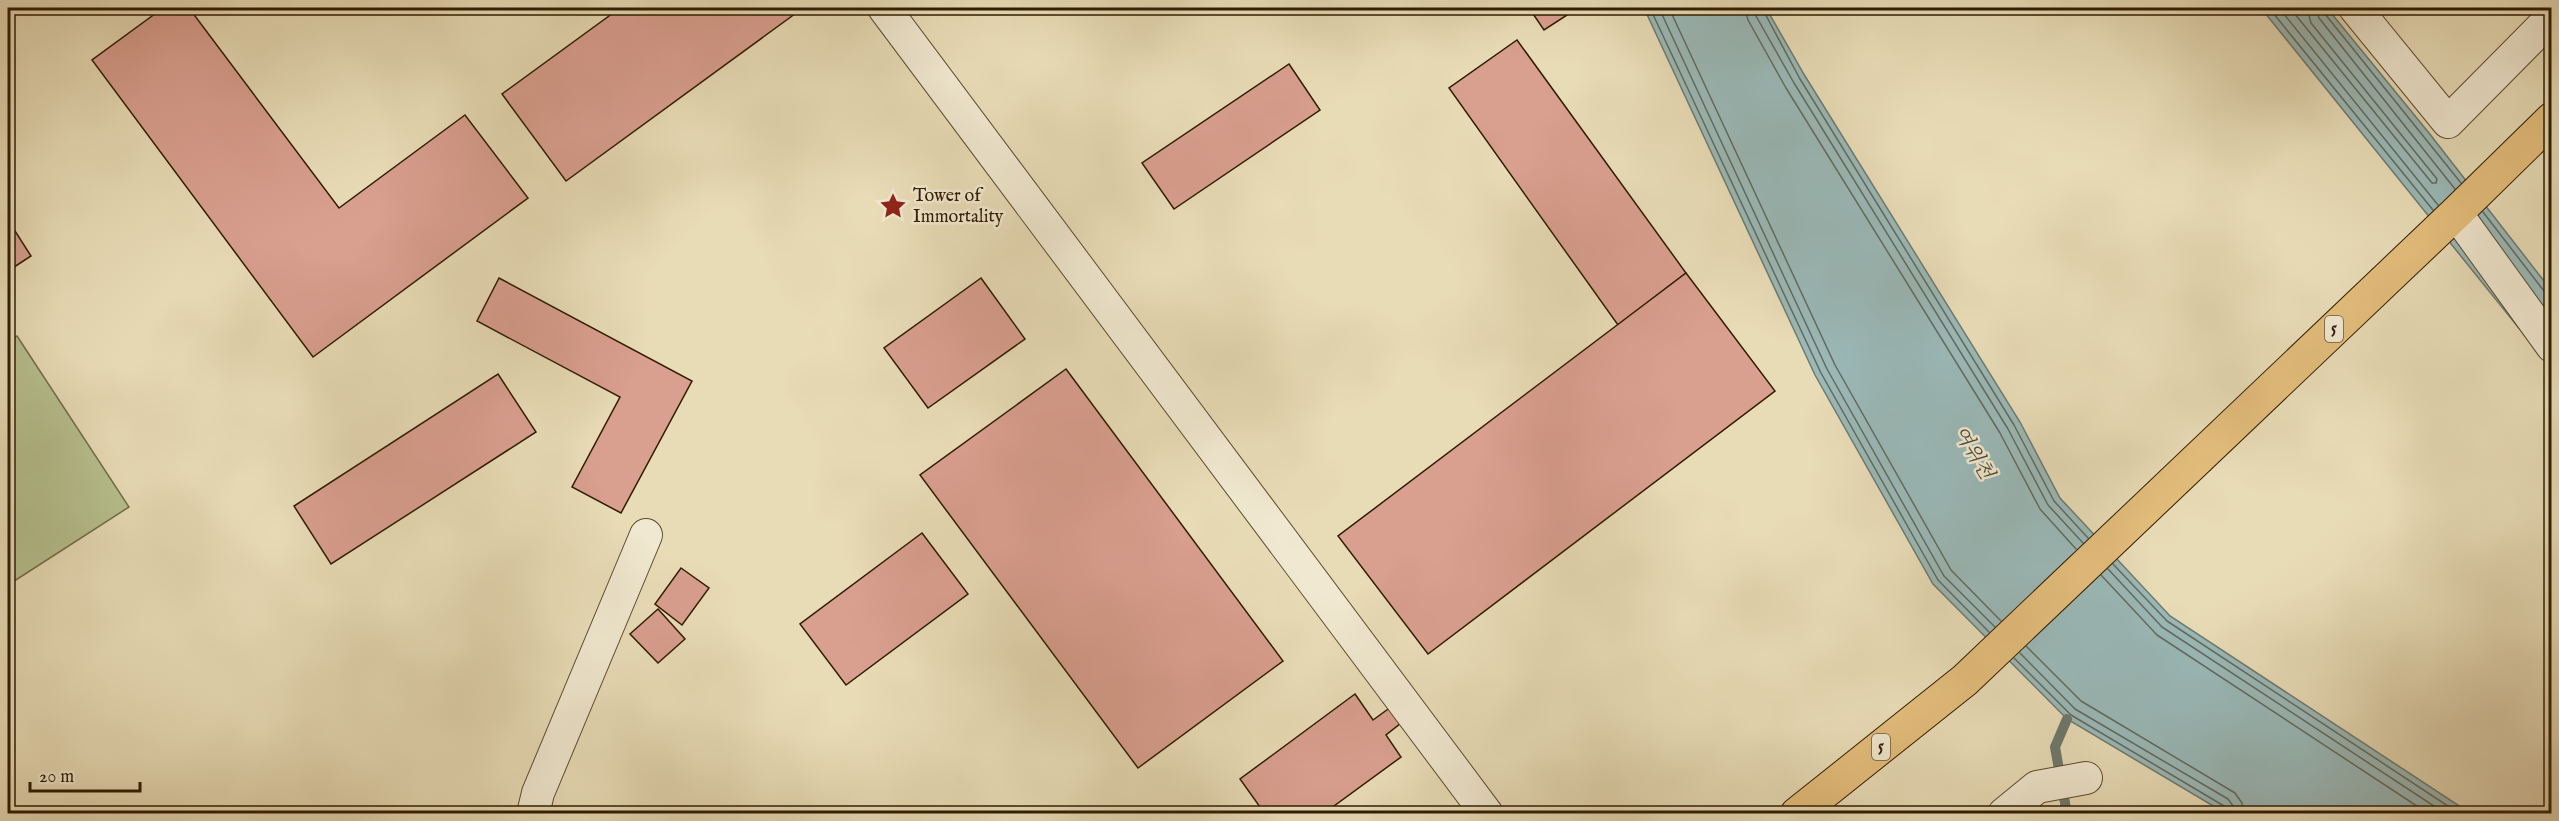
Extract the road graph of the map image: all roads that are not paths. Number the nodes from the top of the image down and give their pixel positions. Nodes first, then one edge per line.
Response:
1 (884, 8) edge
2 (2355, 8) edge
3 (2552, 17) edge
4 (2552, 119) edge
5 (2457, 213) junction
6 (2552, 346) edge
7 (646, 535) dead end
8 (2086, 778) dead end
9 (533, 813) edge
10 (1487, 813) edge
11 (1797, 813) edge
12 (2004, 813) edge

1 - 10 street
2 - 3 street
4 - 5 highway, 5
5 - 6 street
5 - 11 highway, 5
7 - 9 street
8 - 12 street

